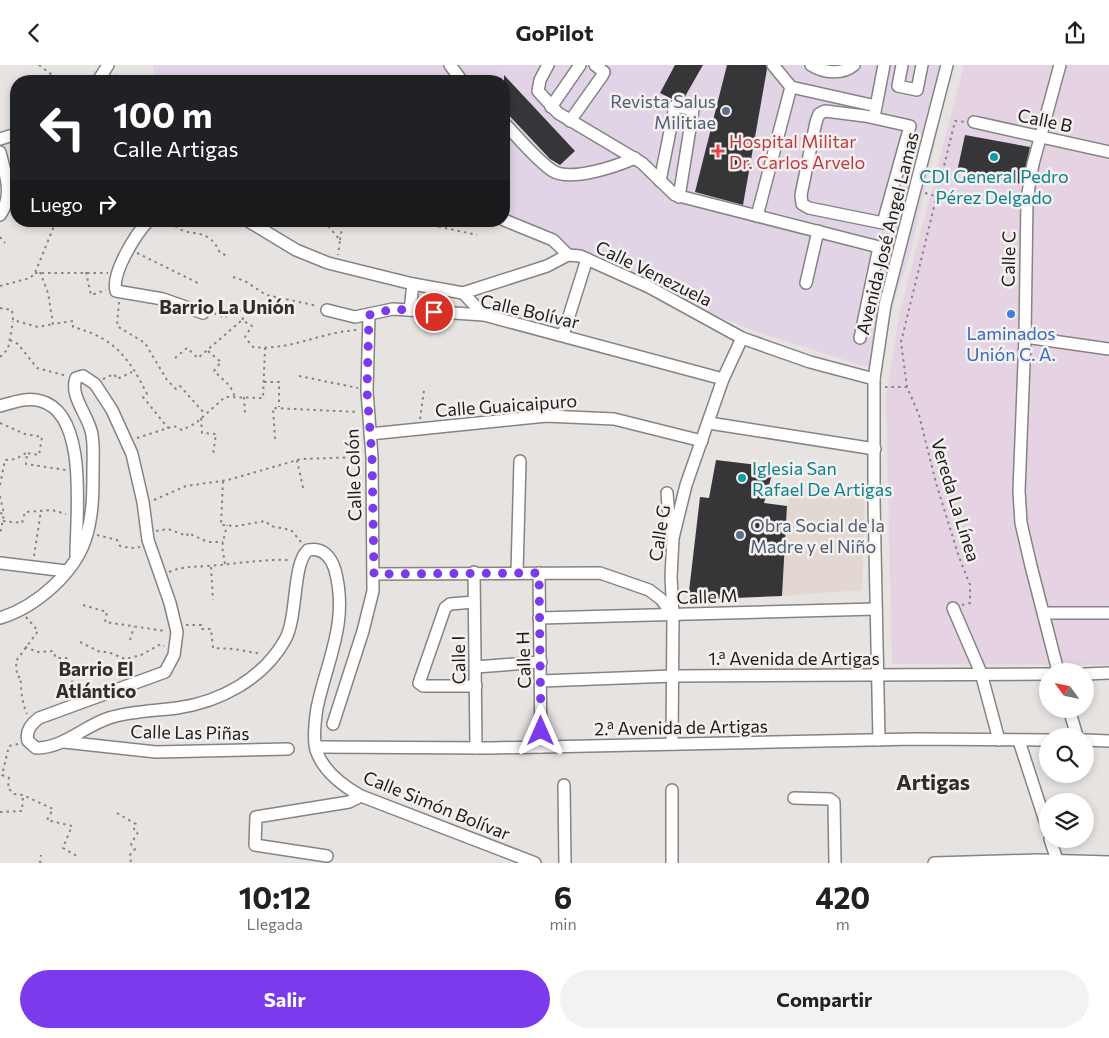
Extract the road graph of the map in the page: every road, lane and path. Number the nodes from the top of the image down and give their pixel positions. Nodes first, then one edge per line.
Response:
1 (39, 65) edge
2 (548, 65) edge
3 (580, 65) edge
4 (595, 65) edge
5 (773, 65) edge
6 (811, 65) edge
7 (854, 65) edge
8 (884, 65) edge
9 (902, 65) edge
10 (922, 65) edge
11 (947, 65) edge
12 (1060, 65) edge
13 (52, 75) edge
14 (791, 87) junction
15 (876, 106) junction
16 (551, 107) junction
17 (874, 119) junction
18 (570, 121) junction
19 (974, 123) joint
20 (510, 129) edge
21 (1040, 137) junction
22 (0, 152) edge
23 (1109, 152) edge
24 (635, 157) junction
25 (660, 181) junction
26 (679, 197) junction
27 (0, 215) edge
28 (757, 216) junction
29 (510, 222) edge
30 (54, 227) edge
31 (144, 227) edge
32 (178, 227) edge
33 (258, 227) edge
34 (329, 227) edge
35 (342, 227) edge
36 (440, 227) edge
37 (818, 231) junction
38 (477, 235) dead end
39 (0, 237) edge
40 (340, 240) junction
41 (5, 243) dead end
42 (128, 249) junction
43 (568, 255) junction
44 (228, 257) dead end
45 (587, 259) junction
46 (337, 265) junction
47 (86, 272) junction
48 (35, 273) junction
49 (40, 273) junction
50 (232, 277) dead end
51 (198, 283) dead end
52 (806, 283) dead end
53 (116, 284) junction
54 (413, 284) junction
55 (0, 286) edge
56 (463, 293) junction
57 (0, 307) edge
58 (327, 310) joint
59 (410, 310) junction
60 (202, 313) joint
61 (369, 315) junction
62 (484, 315) junction
63 (14, 320) junction
64 (242, 320) junction
65 (53, 324) junction
66 (368, 329) junction
67 (563, 335) junction
68 (1026, 337) junction
69 (742, 338) junction
70 (860, 338) dead end
71 (10, 339) junction
72 (265, 348) junction
73 (1109, 349) edge
74 (208, 351) junction
75 (0, 357) edge
76 (175, 358) dead end
77 (133, 371) junction
78 (299, 376) dead end
79 (76, 378) junction
80 (723, 379) junction
81 (263, 382) junction
82 (875, 383) junction
83 (94, 384) junction
84 (907, 387) junction
85 (424, 390) dead end
86 (367, 391) junction
87 (235, 397) junction
88 (244, 397) junction
89 (0, 405) edge
90 (279, 407) junction
91 (368, 413) junction
92 (205, 415) junction
93 (245, 415) dead end
94 (201, 418) junction
95 (0, 423) edge
96 (709, 423) junction
97 (168, 428) junction
98 (419, 429) junction
99 (370, 434) junction
100 (275, 439) dead end
101 (127, 441) junction
102 (702, 441) junction
103 (875, 449) junction
104 (27, 453) junction
105 (213, 455) dead end
106 (372, 457) junction
107 (297, 461) junction
108 (520, 461) dead end
109 (76, 473) junction
110 (223, 481) junction
111 (0, 485) edge
112 (304, 493) dead end
113 (667, 493) dead end
114 (0, 496) edge
115 (143, 502) junction
116 (41, 511) junction
117 (0, 513) edge
118 (4, 514) junction
119 (76, 516) junction
120 (3, 521) junction
121 (227, 525) junction
122 (148, 531) junction
123 (88, 532) junction
124 (0, 534) edge
125 (674, 535) junction
126 (223, 542) junction
127 (150, 546) junction
128 (308, 550) junction
129 (76, 557) junction
130 (300, 560) junction
131 (0, 563) edge
132 (225, 564) junction
133 (211, 566) junction
134 (32, 568) junction
135 (66, 571) junction
136 (474, 572) junction
137 (517, 573) junction
138 (539, 573) junction
139 (374, 574) junction
140 (160, 576) junction
141 (213, 600) dead end
142 (474, 602) junction
143 (83, 605) dead end
144 (953, 608) joint
145 (876, 609) junction
146 (20, 610) junction
147 (1044, 613) junction
148 (1109, 613) edge
149 (673, 615) junction
150 (0, 618) edge
151 (539, 618) junction
152 (134, 627) junction
153 (177, 629) junction
154 (130, 640) dead end
155 (80, 642) dead end
156 (25, 647) junction
157 (175, 651) junction
158 (274, 656) junction
159 (540, 662) junction
160 (1056, 663) edge
161 (476, 667) junction
162 (981, 673) junction
163 (1109, 673) edge
164 (1039, 674) edge
165 (1094, 674) edge
166 (878, 675) junction
167 (673, 676) junction
168 (541, 681) junction
169 (476, 686) junction
170 (84, 702) junction
171 (32, 723) junction
172 (333, 724) dead end
173 (879, 740) junction
174 (998, 740) junction
175 (1039, 740) edge
176 (1094, 740) edge
177 (28, 741) junction
178 (64, 741) junction
179 (1019, 741) junction
180 (1109, 741) edge
181 (672, 744) junction
182 (316, 747) junction
183 (542, 747) junction
184 (476, 748) junction
185 (288, 749) dead end
186 (564, 785) dead end
187 (672, 790) dead end
188 (23, 795) junction
189 (361, 796) junction
190 (794, 798) dead end
191 (1039, 802) edge
192 (0, 812) edge
193 (117, 813) dead end
194 (1053, 848) edge
195 (41, 855) dead end
196 (77, 856) dead end
197 (327, 856) dead end
198 (1057, 860) junction
199 (1039, 861) edge
200 (1109, 862) edge
201 (40, 863) edge
202 (131, 863) edge
203 (535, 863) edge
204 (565, 863) edge
205 (672, 863) edge
206 (835, 863) edge
207 (934, 863) edge

1 - 13 path
2 - 16 street
3 - 16 street
4 - 18 street
5 - 14 street
6 - 7 street
8 - 15 street
9 - 10 street
11 - 82 street, Avenida José Angel Lamas
12 - 21 street, Calle C
14 - 15 street
14 - 28 street
15 - 17 street
16 - 18 street
17 - 17 street
18 - 24 street
19 - 21 street, Calle B
19 - 84 path, Vereda La Línea
20 - 24 street
21 - 23 street, Calle B
21 - 68 street, Calle C
22 - 27 street
24 - 25 street
25 - 26 street
25 - 26 street
26 - 28 street
28 - 37 street
29 - 43 street
30 - 48 path
31 - 42 street
32 - 44 path
33 - 46 street, Calle Venezuela
34 - 40 path
35 - 40 path
36 - 38 path
37 - 52 street
37 - 70 street
39 - 41 path
40 - 46 path
42 - 51 path
42 - 53 street
43 - 45 street, Calle Venezuela
43 - 56 street, Calle Venezuela
45 - 67 street
45 - 69 street, Calle Venezuela
46 - 54 street, Calle Venezuela
47 - 49 path
47 - 53 path
47 - 53 path
48 - 49 path
48 - 55 path
49 - 65 path
50 - 58 path
53 - 60 street
53 - 92 path
54 - 56 street, Calle Venezuela
54 - 59 street
56 - 62 street
57 - 63 path
58 - 61 street, Calle Bolívar
59 - 61 street, Calle Bolívar
59 - 62 street, Calle Bolívar
60 - 64 path
61 - 66 street, Calle Colón
62 - 67 street, Calle Bolívar
63 - 65 path
63 - 71 path
64 - 72 path
64 - 74 path
65 - 77 path
66 - 72 path
66 - 86 street, Calle Colón
67 - 80 street, Calle Bolívar
68 - 73 street
68 - 147 street, Calle C
69 - 80 street, Calle G
69 - 82 street, Calle Venezuela
71 - 75 path
71 - 79 path
72 - 81 path
74 - 76 path
74 - 87 path
77 - 83 path
77 - 97 path
78 - 86 path
79 - 83 street
79 - 123 street
80 - 96 street, Calle G
81 - 88 path
81 - 90 path
82 - 84 path
82 - 103 street, Avenida José Angel Lamas
83 - 101 street
84 - 144 path, Vereda La Línea
85 - 98 path
86 - 91 street, Calle Colón
87 - 88 path
87 - 92 path
88 - 93 path
89 - 109 street
90 - 91 path
90 - 100 path
91 - 99 street, Calle Colón
92 - 94 path
94 - 97 path
94 - 105 path
95 - 104 path
96 - 102 street, Calle G
96 - 103 street
97 - 101 path
98 - 99 street, Calle Guaicaipuro
98 - 102 street, Calle Guaicaipuro
99 - 106 street, Calle Colón
101 - 115 street
102 - 125 street, Calle G
103 - 145 street, Avenida José Angel Lamas
104 - 109 path
104 - 111 path
106 - 107 path
106 - 139 street, Calle Colón
107 - 110 path
107 - 112 path
108 - 137 street
109 - 119 street
110 - 115 path
110 - 121 path
113 - 125 street
114 - 118 path
115 - 122 street
116 - 119 path
116 - 120 path
116 - 134 path
117 - 118 path
118 - 120 path
119 - 129 street
120 - 124 path
121 - 126 path
121 - 128 path
122 - 126 path
122 - 127 street
123 - 127 path
123 - 129 street
125 - 149 street, Calle G
126 - 132 path
127 - 140 street
128 - 130 street
128 - 182 street
129 - 135 street
130 - 132 path
130 - 158 street
131 - 134 street
132 - 133 path
133 - 140 path
133 - 141 path
134 - 135 street
135 - 146 street
136 - 137 street
136 - 139 street
136 - 142 street, Calle I
137 - 138 street
138 - 149 street
138 - 151 street, Calle H
139 - 172 street, Calle Colón
140 - 153 street
142 - 161 street, Calle I
142 - 169 street
143 - 152 path
144 - 162 street
145 - 149 street, Calle M
145 - 166 street, Avenida José Angel Lamas
146 - 150 street
146 - 156 path
147 - 148 street
147 - 160 street, Calle C
149 - 151 street, Calle M
149 - 167 street, Calle G
151 - 159 street, Calle H
152 - 153 path
152 - 154 path
153 - 157 street
153 - 158 path
155 - 157 path
156 - 170 path
156 - 171 path
157 - 170 street
158 - 178 street
159 - 161 street
159 - 168 street, Calle H
161 - 169 street, Calle I
162 - 164 street, 1.ª Avenida de Artigas
162 - 166 street, 1.ª Avenida de Artigas
162 - 174 street
163 - 165 street
166 - 167 street, 1.ª Avenida de Artigas
166 - 173 street, Avenida José Angel Lamas
167 - 168 street, 1.ª Avenida de Artigas
167 - 181 street, Calle G
168 - 183 street, Calle H
169 - 184 street, Calle I
170 - 171 street
171 - 177 street
173 - 174 street, 2.ª Avenida de Artigas
173 - 181 street, 2.ª Avenida de Artigas
174 - 179 street, 2.ª Avenida de Artigas
175 - 179 street, 2.ª Avenida de Artigas
176 - 180 street
177 - 178 street
177 - 188 path
178 - 185 street, Calle Las Piñas
179 - 191 street
181 - 183 street, 2.ª Avenida de Artigas
182 - 184 street, 2.ª Avenida de Artigas
182 - 189 street, Calle Simón Bolívar
183 - 184 street, 2.ª Avenida de Artigas
186 - 204 street
187 - 205 street
188 - 192 path
188 - 196 path
189 - 197 street
189 - 203 street, Calle Simón Bolívar
190 - 206 street
193 - 202 path
194 - 198 street
195 - 201 path
198 - 199 street
198 - 200 street
199 - 207 street

